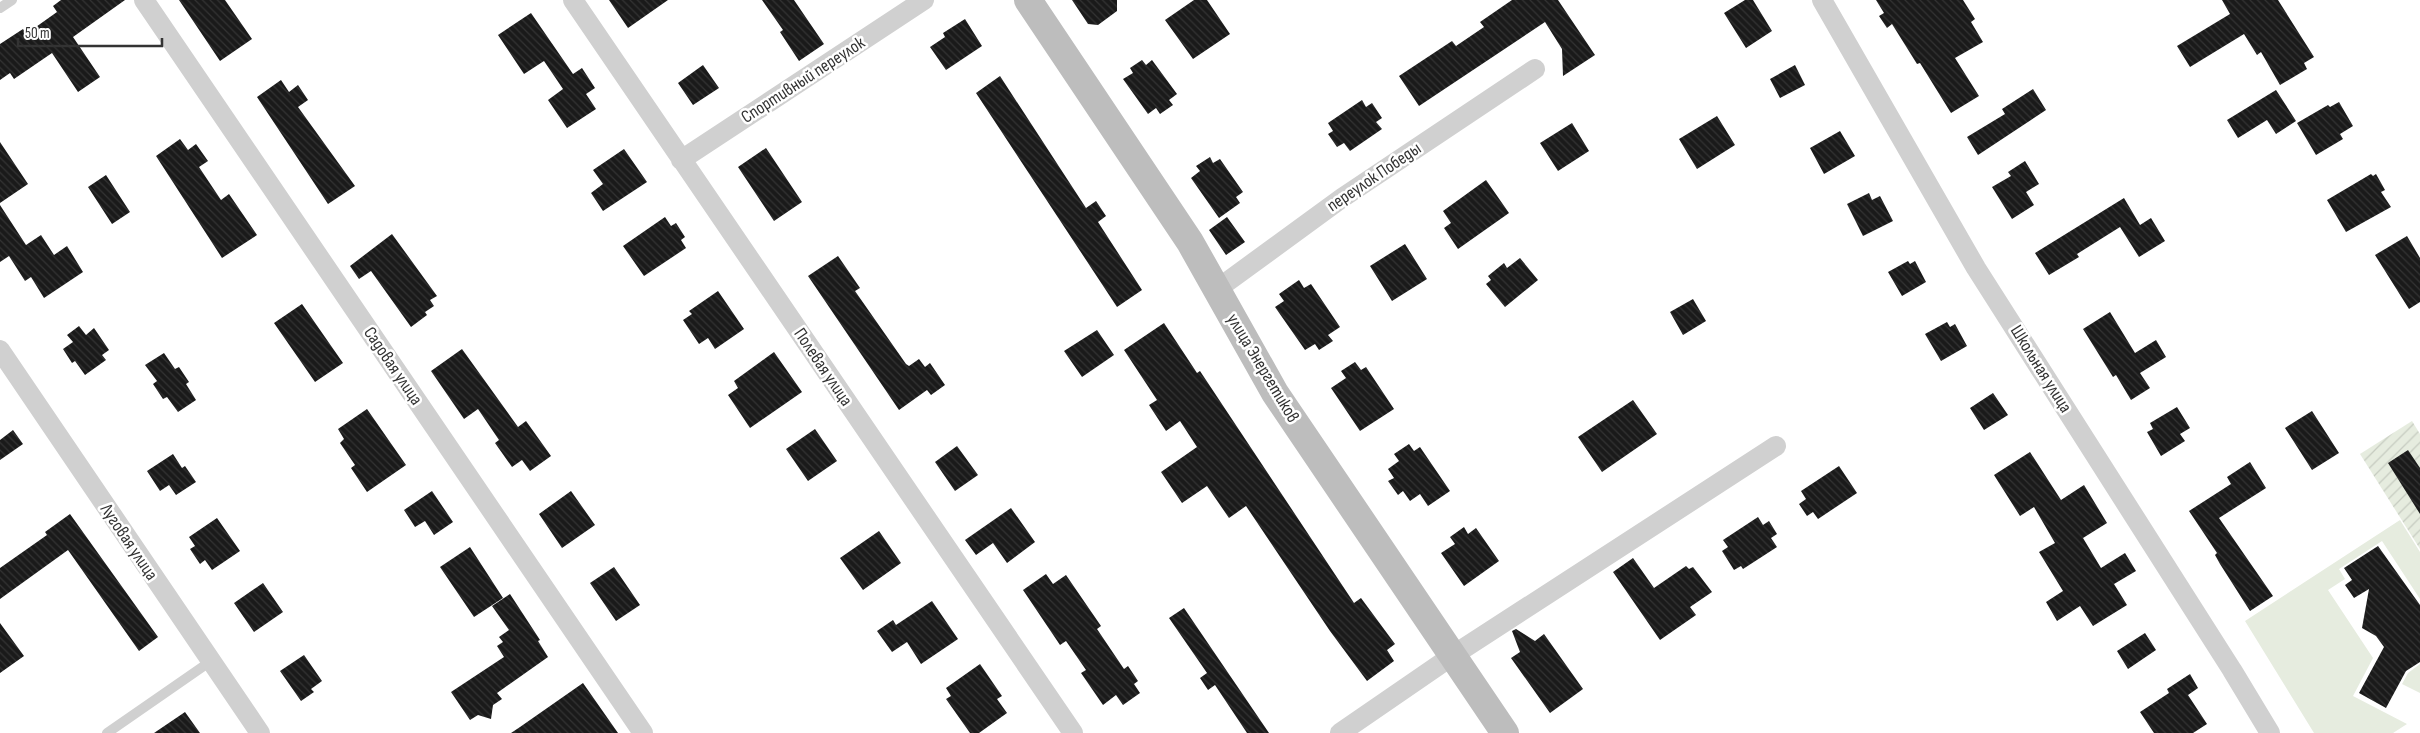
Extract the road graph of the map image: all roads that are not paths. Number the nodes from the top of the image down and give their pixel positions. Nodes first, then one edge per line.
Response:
1 (12, 0) edge
2 (144, 0) edge
3 (573, 0) edge
4 (924, 0) edge
5 (1028, 0) edge
6 (1822, 0) edge
7 (0, 8) edge
8 (1535, 69) dead end
9 (681, 160) junction
10 (1216, 290) junction
11 (0, 350) edge
12 (1776, 446) dead end
13 (1452, 656) junction
14 (210, 661) junction
15 (107, 733) edge
16 (260, 733) edge
17 (643, 733) edge
18 (1073, 733) edge
19 (1340, 733) edge
20 (1505, 733) edge
21 (2270, 733) edge

1 - 7 lane
2 - 17 street, Садовая улица
3 - 9 street, Полевая улица
4 - 9 street, Спортивный переулок
5 - 10 street, улица Энергетиков
6 - 21 street, Школьная улица
8 - 10 street, переулок Победы
9 - 18 street, Полевая улица
10 - 13 street, улица Энергетиков
11 - 14 street, Луговая улица
12 - 13 street
13 - 19 street
13 - 20 street, улица Энергетиков
14 - 15 lane
14 - 16 street, Луговая улица

